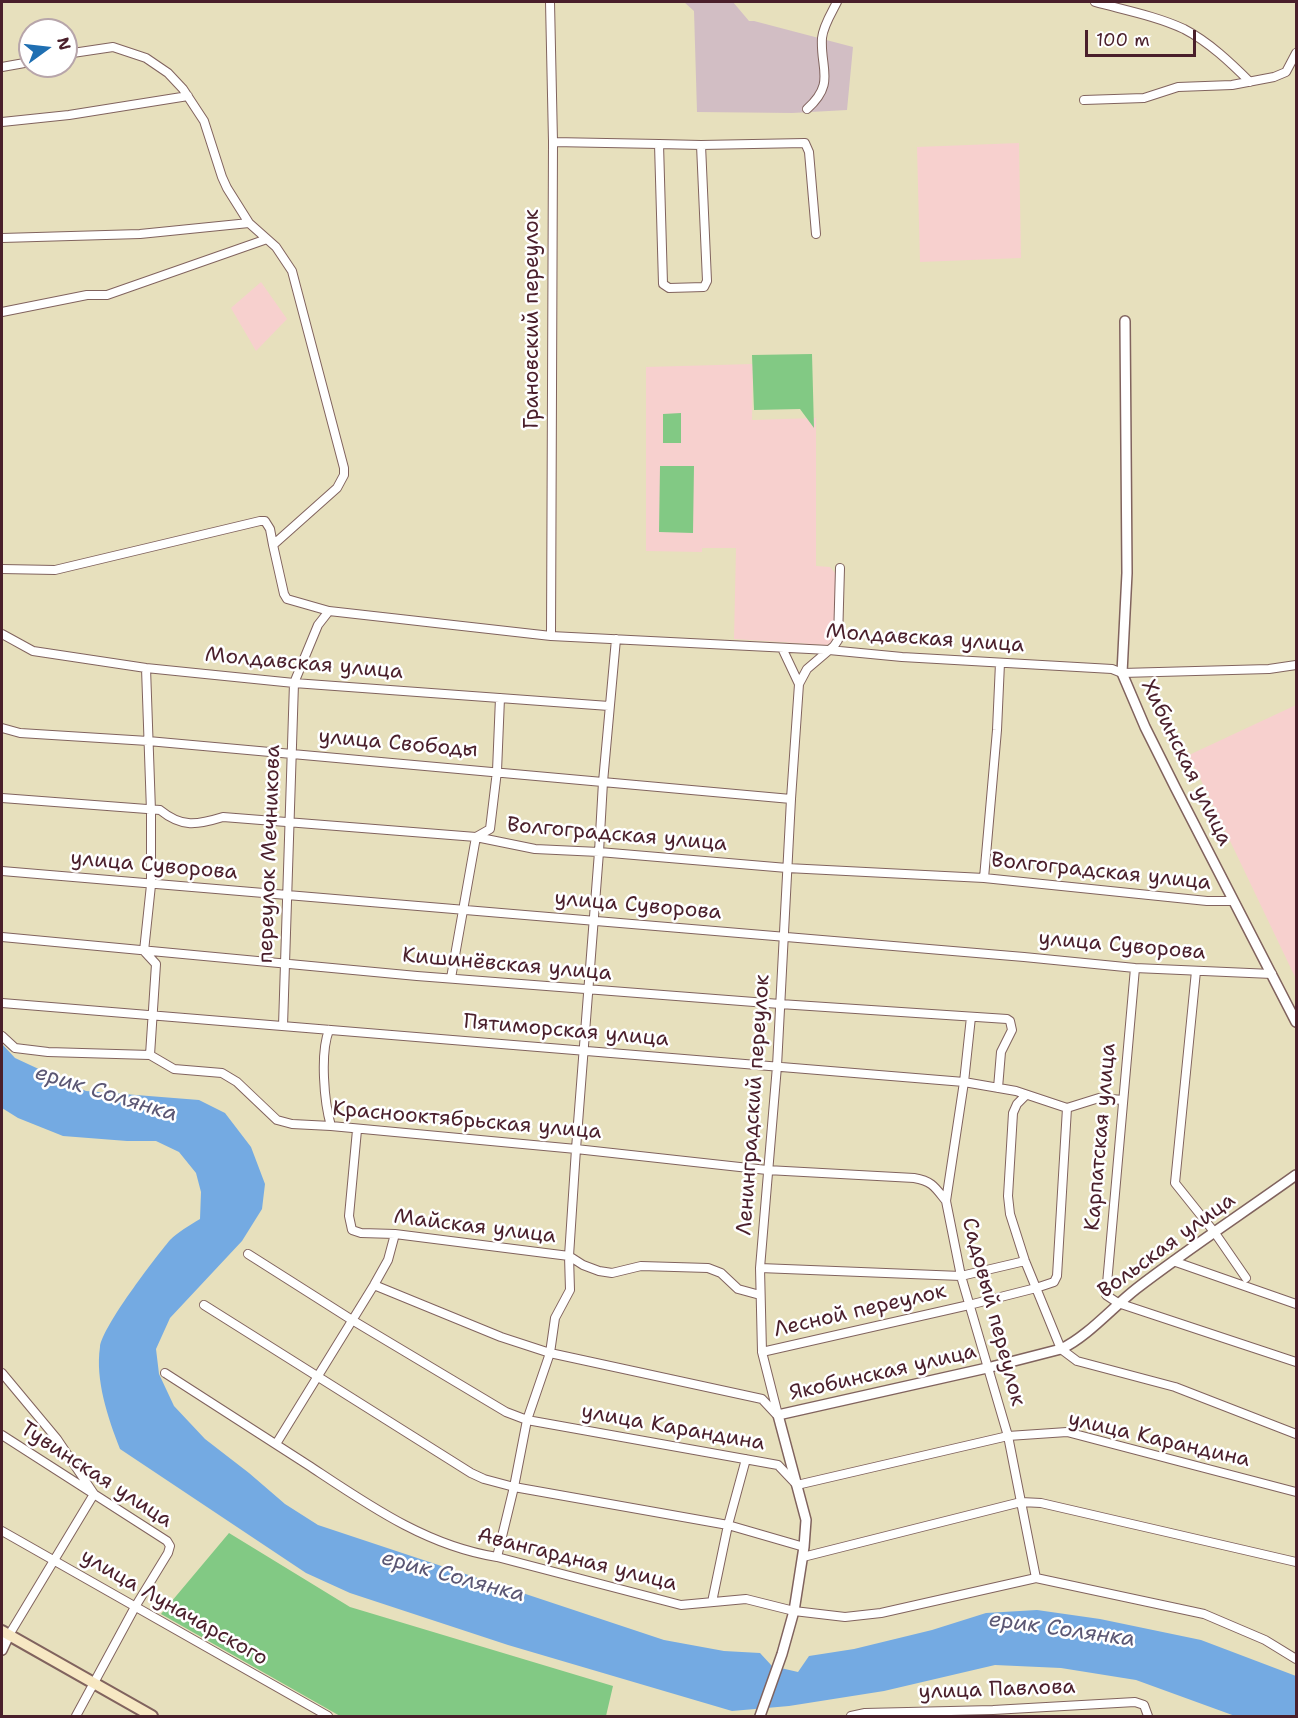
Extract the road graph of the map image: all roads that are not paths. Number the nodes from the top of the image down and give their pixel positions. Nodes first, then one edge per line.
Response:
1 (550, 2) edge
2 (837, 2) edge
3 (1095, 2) edge
4 (78, 52) edge
5 (1296, 52) edge
6 (18, 64) edge
7 (2, 67) edge
8 (1250, 82) junction
9 (188, 96) junction
10 (1084, 100) dead end
11 (807, 109) dead end
12 (2, 122) edge
13 (553, 142) junction
14 (659, 144) junction
15 (701, 145) junction
16 (249, 223) junction
17 (816, 234) dead end
18 (2, 238) edge
19 (267, 239) junction
20 (2, 312) edge
21 (1125, 321) dead end
22 (273, 545) junction
23 (840, 568) dead end
24 (2, 569) edge
25 (329, 611) junction
26 (2, 634) edge
27 (550, 636) junction
28 (616, 639) junction
29 (782, 648) junction
30 (829, 650) junction
31 (1000, 663) junction
32 (1296, 665) edge
33 (146, 668) junction
34 (1122, 673) junction
35 (294, 683) junction
36 (799, 684) junction
37 (500, 698) junction
38 (609, 706) junction
39 (2, 728) edge
40 (148, 741) junction
41 (292, 753) junction
42 (496, 771) junction
43 (603, 782) junction
44 (2, 798) edge
45 (790, 799) junction
46 (151, 811) junction
47 (290, 823) junction
48 (476, 837) junction
49 (599, 852) junction
50 (787, 868) junction
51 (2, 871) edge
52 (984, 878) junction
53 (151, 885) junction
54 (287, 895) junction
55 (1233, 901) junction
56 (463, 910) junction
57 (593, 921) junction
58 (783, 936) junction
59 (2, 937) edge
60 (144, 951) junction
61 (284, 963) junction
62 (1135, 968) junction
63 (1196, 971) junction
64 (1272, 974) junction
65 (452, 978) junction
66 (589, 990) junction
67 (2, 1003) edge
68 (780, 1005) junction
69 (153, 1014) junction
70 (971, 1017) junction
71 (1296, 1022) edge
72 (283, 1026) junction
73 (329, 1030) junction
74 (2, 1036) edge
75 (583, 1051) junction
76 (150, 1055) junction
77 (777, 1066) junction
78 (964, 1083) junction
79 (998, 1088) junction
80 (1026, 1095) junction
81 (1123, 1100) junction
82 (1067, 1108) junction
83 (330, 1126) junction
84 (357, 1130) junction
85 (576, 1149) junction
86 (767, 1170) junction
87 (1296, 1174) edge
88 (946, 1201) junction
89 (1215, 1233) junction
90 (395, 1234) junction
91 (248, 1254) dead end
92 (569, 1256) junction
93 (1025, 1261) junction
94 (1173, 1261) junction
95 (760, 1269) junction
96 (961, 1276) junction
97 (1246, 1278) dead end
98 (374, 1285) junction
99 (1036, 1288) junction
100 (760, 1295) junction
101 (1118, 1303) junction
102 (1296, 1304) edge
103 (204, 1305) dead end
104 (969, 1305) junction
105 (352, 1320) junction
106 (1061, 1349) junction
107 (762, 1352) junction
108 (550, 1353) junction
109 (1296, 1362) edge
110 (987, 1368) junction
111 (2, 1373) edge
112 (165, 1373) dead end
113 (317, 1376) junction
114 (778, 1415) junction
115 (527, 1420) junction
116 (1296, 1434) edge
117 (2, 1435) edge
118 (1008, 1436) junction
119 (276, 1444) junction
120 (746, 1459) junction
121 (797, 1485) junction
122 (514, 1487) junction
123 (1296, 1492) edge
124 (94, 1494) junction
125 (1021, 1502) junction
126 (728, 1525) junction
127 (2, 1531) edge
128 (804, 1552) junction
129 (497, 1557) junction
130 (53, 1560) junction
131 (1296, 1562) edge
132 (1036, 1578) junction
133 (712, 1602) junction
134 (135, 1607) junction
135 (794, 1611) junction
136 (5, 1633) edge
137 (2, 1650) edge
138 (1296, 1659) edge
139 (93, 1683) junction
140 (993, 1713) edge
141 (76, 1716) edge
142 (152, 1716) edge
143 (328, 1716) edge
144 (760, 1716) edge
145 (851, 1716) edge
146 (1148, 1716) edge

1 - 13 street, Грановский переулок
2 - 11 street
3 - 8 street
4 - 9 street
5 - 8 street
6 - 7 street
8 - 10 street
9 - 12 street
9 - 16 street
13 - 14 street
13 - 27 street, Грановский переулок
14 - 15 street
14 - 15 street
15 - 17 street
16 - 18 street
16 - 19 street
19 - 20 street
19 - 22 street
21 - 34 street, Хибинская улица
22 - 24 street
22 - 25 street, Молдавская улица
23 - 30 street
25 - 27 street, Молдавская улица
25 - 35 street
26 - 33 street, Молдавская улица
27 - 28 street, Молдавская улица
28 - 29 street, Молдавская улица
28 - 38 street
29 - 30 street, Молдавская улица
29 - 36 street
30 - 31 street, Молдавская улица
30 - 36 street
31 - 34 street, Молдавская улица
31 - 52 street
32 - 34 street, Молдавская улица
33 - 35 street, Молдавская улица
33 - 40 street
34 - 55 street, Хибинская улица
35 - 37 street, Молдавская улица
35 - 41 street, переулок Мечникова
36 - 45 street, Ленинградский переулок
37 - 38 street, Молдавская улица
37 - 42 street
38 - 43 street
39 - 40 street, улица Свободы
40 - 41 street, улица Свободы
40 - 46 street
41 - 42 street, улица Свободы
41 - 47 street, переулок Мечникова
42 - 43 street, улица Свободы
42 - 48 street
43 - 45 street, улица Свободы
43 - 49 street
44 - 46 street, Волгоградская улица
45 - 50 street, Ленинградский переулок
46 - 47 street, Волгоградская улица
46 - 53 street
47 - 48 street, Волгоградская улица
47 - 54 street, переулок Мечникова
48 - 49 street, Волгоградская улица
48 - 56 street
49 - 50 street, Волгоградская улица
49 - 57 street
50 - 52 street, Волгоградская улица
50 - 58 street, Ленинградский переулок
51 - 53 street, улица Суворова
52 - 55 street, Волгоградская улица
53 - 54 street, улица Суворова
53 - 60 street
54 - 56 street, улица Суворова
54 - 61 street, переулок Мечникова
55 - 64 street, Хибинская улица
56 - 57 street, улица Суворова
56 - 65 street
57 - 58 street, улица Суворова
57 - 66 street
58 - 62 street, улица Суворова
58 - 68 street, Ленинградский переулок
59 - 60 street, Кишинёвская улица
60 - 61 street, Кишинёвская улица
60 - 69 street
61 - 65 street, Кишинёвская улица
61 - 72 street, переулок Мечникова
62 - 63 street, улица Суворова
62 - 81 street, Карпатская улица
63 - 64 street, улица Суворова
63 - 89 street
64 - 71 street, Хибинская улица
65 - 66 street, Кишинёвская улица
66 - 68 street, Кишинёвская улица
66 - 75 street
67 - 69 street, Пятиморская улица
68 - 70 street, Кишинёвская улица
68 - 77 street, Ленинградский переулок
69 - 72 street, Пятиморская улица
69 - 76 street
70 - 78 street, Садовый переулок
70 - 79 street, Кишинёвская улица
72 - 73 street, Пятиморская улица
73 - 75 street, Пятиморская улица
73 - 83 street
74 - 76 street, Краснооктябрьская улица
75 - 77 street, Пятиморская улица
75 - 85 street
76 - 83 street, Краснооктябрьская улица
77 - 78 street, Пятиморская улица
77 - 86 street, Ленинградский переулок
78 - 79 street, Пятиморская улица
78 - 88 street, Садовый переулок
79 - 80 street, Пятиморская улица
80 - 82 street, Пятиморская улица
80 - 93 street
81 - 82 street
81 - 101 street, Карпатская улица
82 - 99 street
83 - 84 street, Краснооктябрьская улица
84 - 85 street, Краснооктябрьская улица
84 - 90 street, Майская улица
85 - 86 street, Краснооктябрьская улица
85 - 92 street
86 - 88 street, Краснооктябрьская улица
86 - 95 street, Ленинградский переулок
87 - 89 street, Вольская улица
88 - 96 street, Садовый переулок
89 - 94 street, Вольская улица
89 - 97 street
90 - 92 street, Майская улица
90 - 98 street
91 - 105 street, улица Карандина
92 - 100 street, Майская улица
92 - 108 street
93 - 96 street
93 - 99 street
94 - 101 street, Вольская улица
94 - 102 street
95 - 96 street
95 - 100 street, Ленинградский переулок
96 - 104 street, Садовый переулок
98 - 105 street
98 - 108 street, Якобинская улица
99 - 104 street, Лесной переулок
99 - 106 street
100 - 107 street, Ленинградский переулок
101 - 106 street, Вольская улица
101 - 109 street
103 - 113 street
104 - 107 street, Лесной переулок
104 - 110 street, Садовый переулок
105 - 113 street
105 - 115 street, улица Карандина
106 - 110 street, Якобинская улица
106 - 116 street
107 - 114 street, Ленинградский переулок
108 - 114 street, Якобинская улица
108 - 115 street
110 - 114 street, Якобинская улица
110 - 118 street, Садовый переулок
111 - 124 street
112 - 119 street, Авангардная улица
113 - 119 street
113 - 122 street
114 - 121 street, Ленинградский переулок
115 - 120 street, улица Карандина
115 - 122 street
117 - 124 street, Тувинская улица
118 - 121 street, улица Карандина
118 - 123 street, улица Карандина
118 - 125 street, Садовый переулок
119 - 129 street, Авангардная улица
120 - 121 street, улица Карандина
120 - 126 street
121 - 128 street, Ленинградский переулок
122 - 126 street
122 - 129 street
124 - 130 street
124 - 134 street, Тувинская улица
125 - 128 street
125 - 131 street
125 - 132 street, Садовый переулок
126 - 128 street
126 - 133 street
127 - 130 street, улица Луначарского
128 - 135 street, Ленинградский переулок
129 - 133 street, Авангардная улица
130 - 134 street, улица Луначарского
130 - 136 street
132 - 135 street, Авангардная улица
132 - 138 street, Авангардная улица
133 - 135 street, Авангардная улица
134 - 139 street
134 - 143 street, улица Луначарского
135 - 144 street, Ленинградский переулок
136 - 137 street
136 - 139 main road
139 - 141 street
139 - 142 main road
140 - 145 street, улица Павлова
140 - 146 street, улица Павлова

